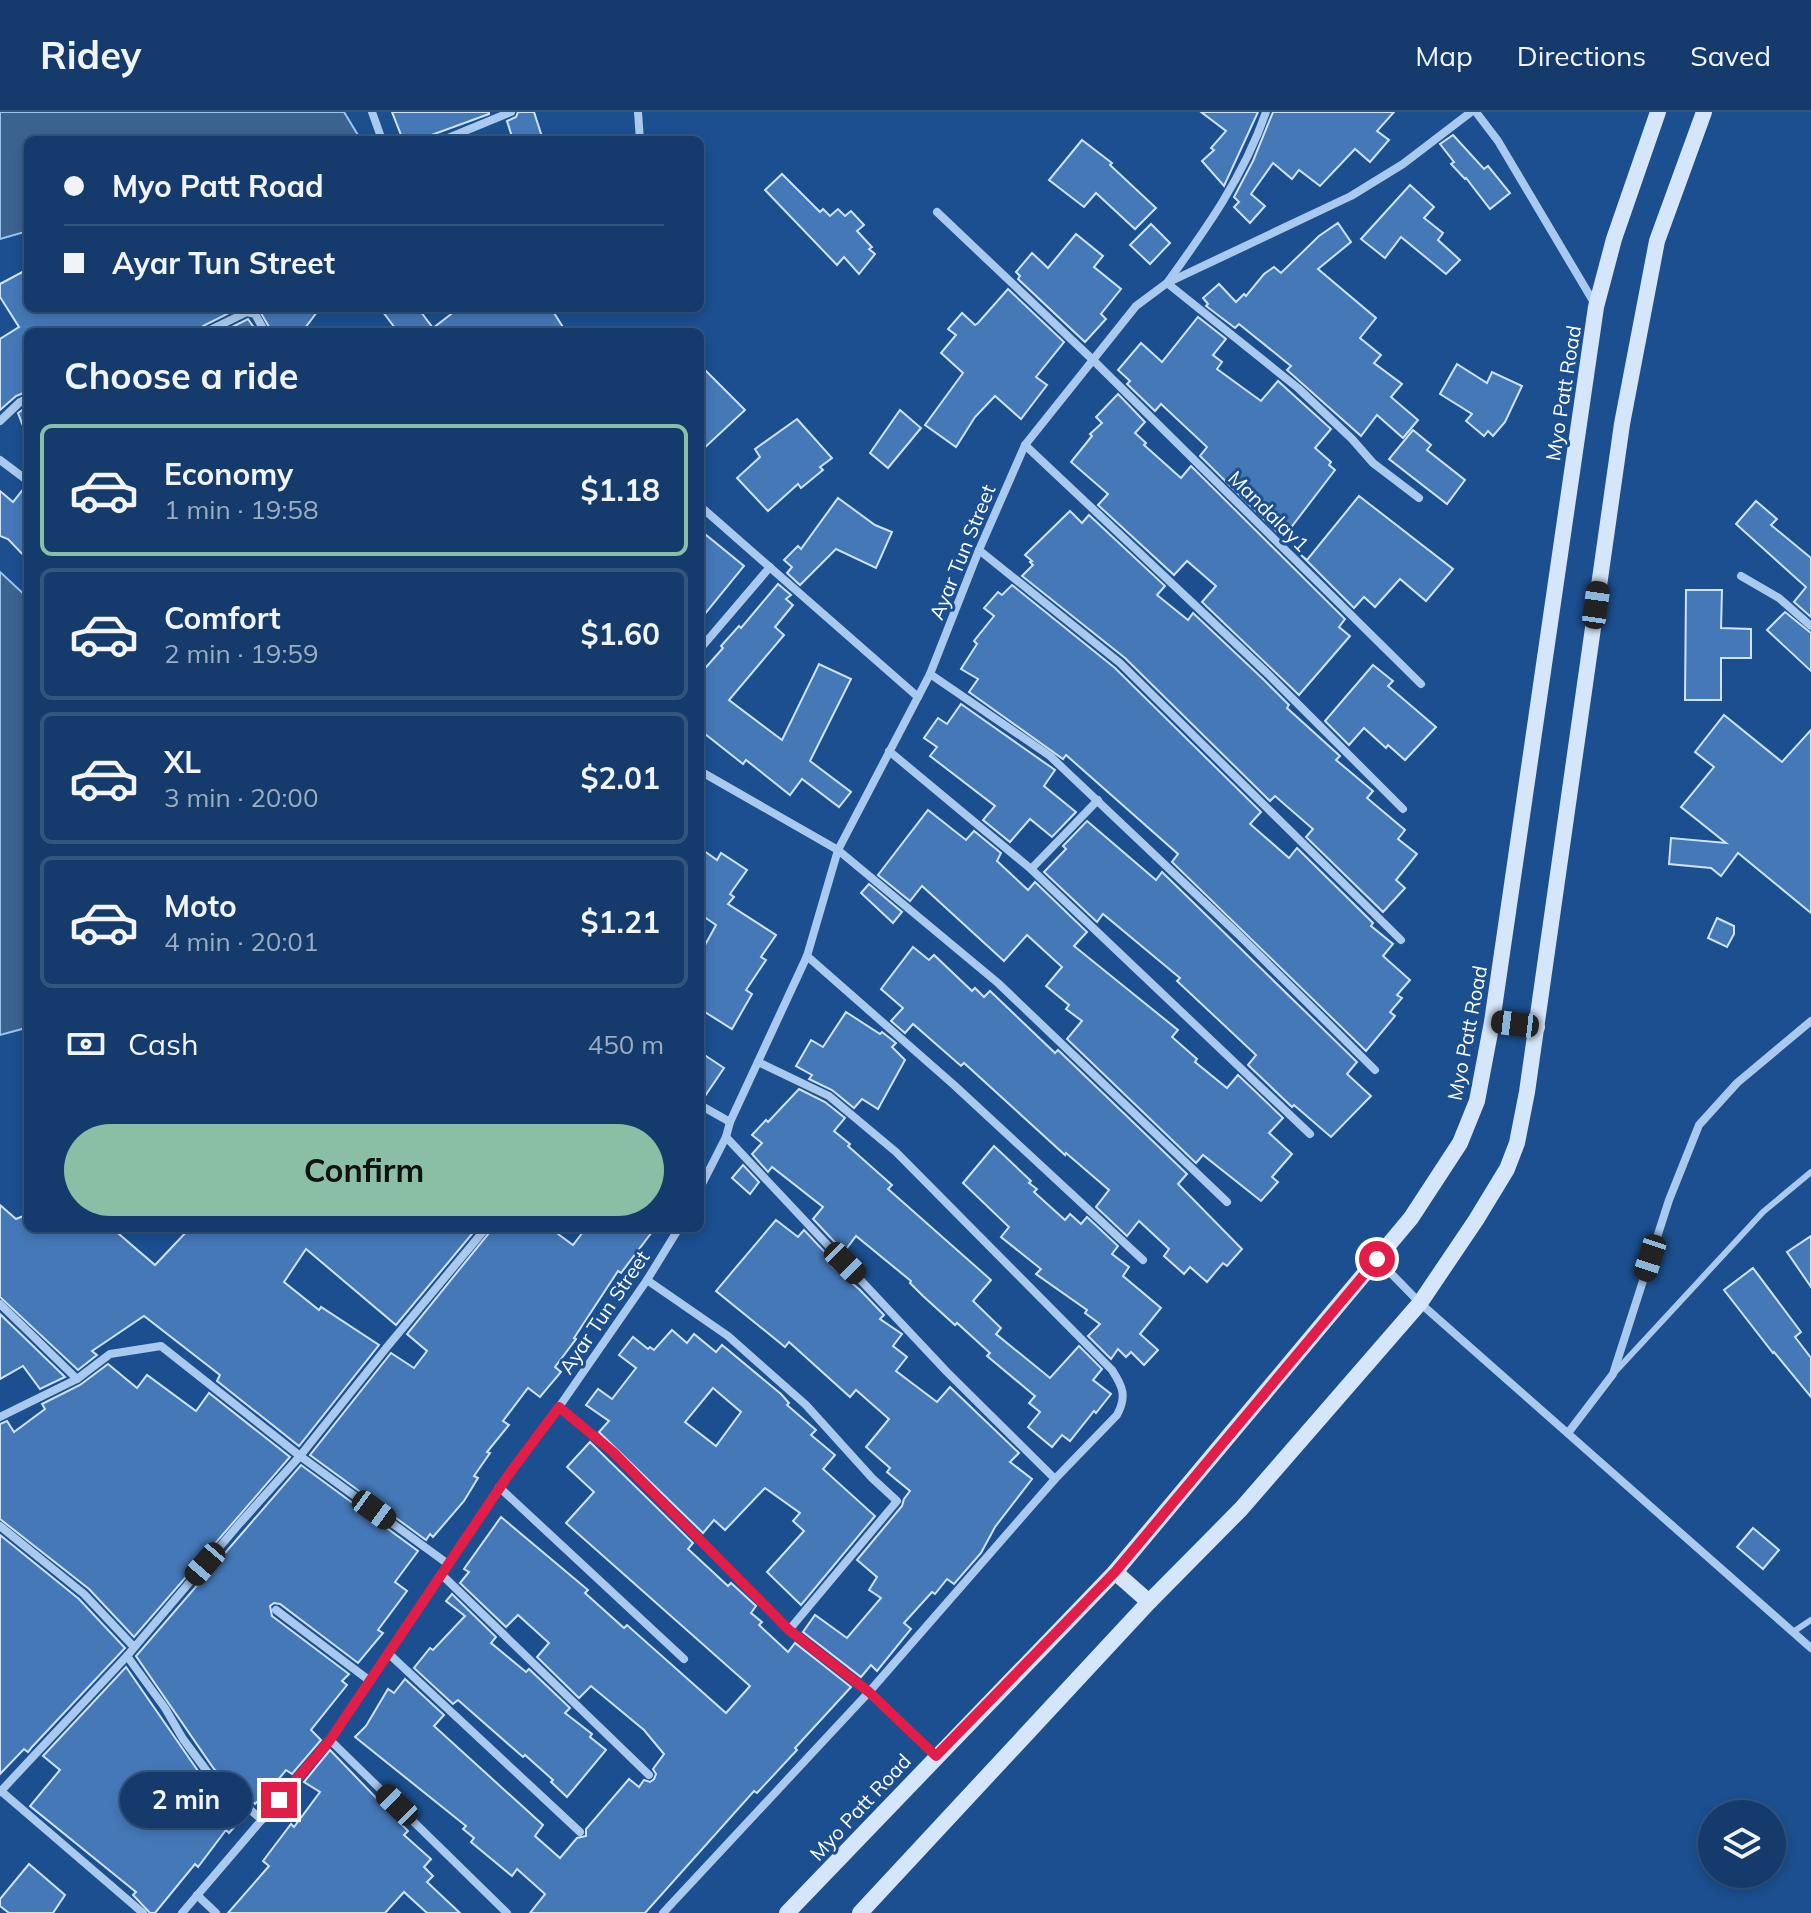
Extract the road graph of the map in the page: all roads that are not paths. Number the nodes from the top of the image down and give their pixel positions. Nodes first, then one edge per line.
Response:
1 (372, 112) edge
2 (511, 112) edge
3 (638, 112) edge
4 (1266, 112) edge
5 (1474, 112) edge
6 (1658, 112) edge
7 (1704, 112) edge
8 (381, 136) edge
9 (453, 136) edge
10 (640, 136) edge
11 (937, 212) dead end
12 (1167, 283) junction
13 (1596, 307) junction
14 (244, 312) edge
15 (252, 312) edge
16 (214, 328) edge
17 (263, 328) edge
18 (1093, 360) junction
19 (24, 400) edge
20 (0, 421) edge
21 (1025, 445) junction
22 (0, 460) edge
23 (24, 478) edge
24 (1419, 498) dead end
25 (704, 509) edge
26 (979, 550) junction
27 (770, 567) junction
28 (1741, 576) dead end
29 (1811, 626) edge
30 (704, 644) edge
31 (930, 674) junction
32 (1421, 684) dead end
33 (918, 697) junction
34 (889, 751) junction
35 (704, 773) edge
36 (1098, 800) junction
37 (1403, 809) dead end
38 (838, 850) junction
39 (1031, 869) junction
40 (1401, 940) dead end
41 (807, 956) junction
42 (1811, 1021) edge
43 (1492, 1022) junction
44 (1537, 1027) junction
45 (758, 1062) junction
46 (1375, 1070) dead end
47 (704, 1107) edge
48 (730, 1122) junction
49 (1310, 1134) dead end
50 (726, 1137) junction
51 (1811, 1172) edge
52 (704, 1180) edge
53 (1227, 1202) dead end
54 (483, 1232) edge
55 (677, 1232) edge
56 (1377, 1259) junction
57 (1143, 1260) dead end
58 (647, 1280) junction
59 (1420, 1303) junction
60 (0, 1304) edge
61 (1613, 1374) junction
62 (77, 1379) junction
63 (559, 1407) junction
64 (0, 1417) edge
65 (1568, 1433) junction
66 (300, 1456) junction
67 (1055, 1479) junction
68 (499, 1487) junction
69 (0, 1526) edge
70 (448, 1564) junction
71 (1115, 1572) junction
72 (441, 1574) junction
73 (1149, 1602) junction
74 (276, 1610) dead end
75 (1811, 1620) edge
76 (789, 1630) junction
77 (1793, 1632) junction
78 (134, 1647) junction
79 (1811, 1648) edge
80 (388, 1653) junction
81 (127, 1656) junction
82 (684, 1659) dead end
83 (370, 1681) junction
84 (869, 1692) junction
85 (330, 1740) junction
86 (936, 1756) junction
87 (649, 1775) dead end
88 (0, 1792) edge
89 (262, 1820) junction
90 (580, 1832) dead end
91 (197, 1895) junction
92 (143, 1913) edge
93 (182, 1913) edge
94 (216, 1913) edge
95 (507, 1913) edge
96 (663, 1913) edge
97 (787, 1913) edge
98 (860, 1913) edge

1 - 8 street
2 - 9 street
3 - 10 street
4 - 12 street
5 - 12 street, Ayar Tun Street
5 - 13 street
6 - 13 main road, Myo Patt Road
7 - 44 main road
11 - 18 street, Mandalay1
12 - 18 street, Ayar Tun Street
12 - 24 street
13 - 43 main road, Myo Patt Road
14 - 16 street
15 - 17 street
18 - 21 street, Ayar Tun Street
18 - 32 street, Mandalay1
19 - 20 street
21 - 26 street, Ayar Tun Street
21 - 37 street
22 - 23 street
25 - 27 street
26 - 31 street, Ayar Tun Street
26 - 40 street
27 - 30 street
27 - 33 street
28 - 29 street
31 - 33 street, Ayar Tun Street
31 - 36 street
33 - 34 street, Ayar Tun Street
34 - 38 street, Ayar Tun Street
34 - 39 street
35 - 38 street
36 - 39 street
36 - 46 street
38 - 41 street, Ayar Tun Street
38 - 53 street
39 - 49 street
41 - 45 street, Ayar Tun Street
41 - 57 street
42 - 61 street
43 - 44 main road
43 - 56 main road, Myo Patt Road
44 - 59 main road
45 - 48 street, Ayar Tun Street
45 - 67 street
47 - 48 street
48 - 50 street, Ayar Tun Street
50 - 52 street, Ayar Tun Street
50 - 67 street
51 - 61 lane
54 - 66 street
55 - 58 street, Ayar Tun Street
56 - 59 street
56 - 71 main road, Myo Patt Road
58 - 63 street, Ayar Tun Street
58 - 76 street
59 - 65 street
59 - 73 main road
60 - 62 street
61 - 65 street
62 - 64 street
62 - 66 street
63 - 68 street, Ayar Tun Street
63 - 76 street
65 - 77 street
66 - 70 street
66 - 78 street
67 - 84 street
68 - 70 street, Ayar Tun Street
68 - 82 street
69 - 78 street
70 - 72 street, Ayar Tun Street
71 - 73 main road
71 - 86 main road, Myo Patt Road
72 - 80 street, Ayar Tun Street
72 - 87 street
73 - 98 main road
74 - 83 street
75 - 77 lane
76 - 84 street
77 - 79 street
78 - 81 street
80 - 83 street, Ayar Tun Street
80 - 90 street
81 - 88 street
81 - 89 street
83 - 85 street, Ayar Tun Street
84 - 86 street
84 - 96 street
85 - 89 street, Ayar Tun Street
85 - 95 street
86 - 97 main road, Myo Patt Road
88 - 92 street
89 - 91 street, Ayar Tun Street
91 - 93 street, Ayar Tun Street
91 - 94 street

